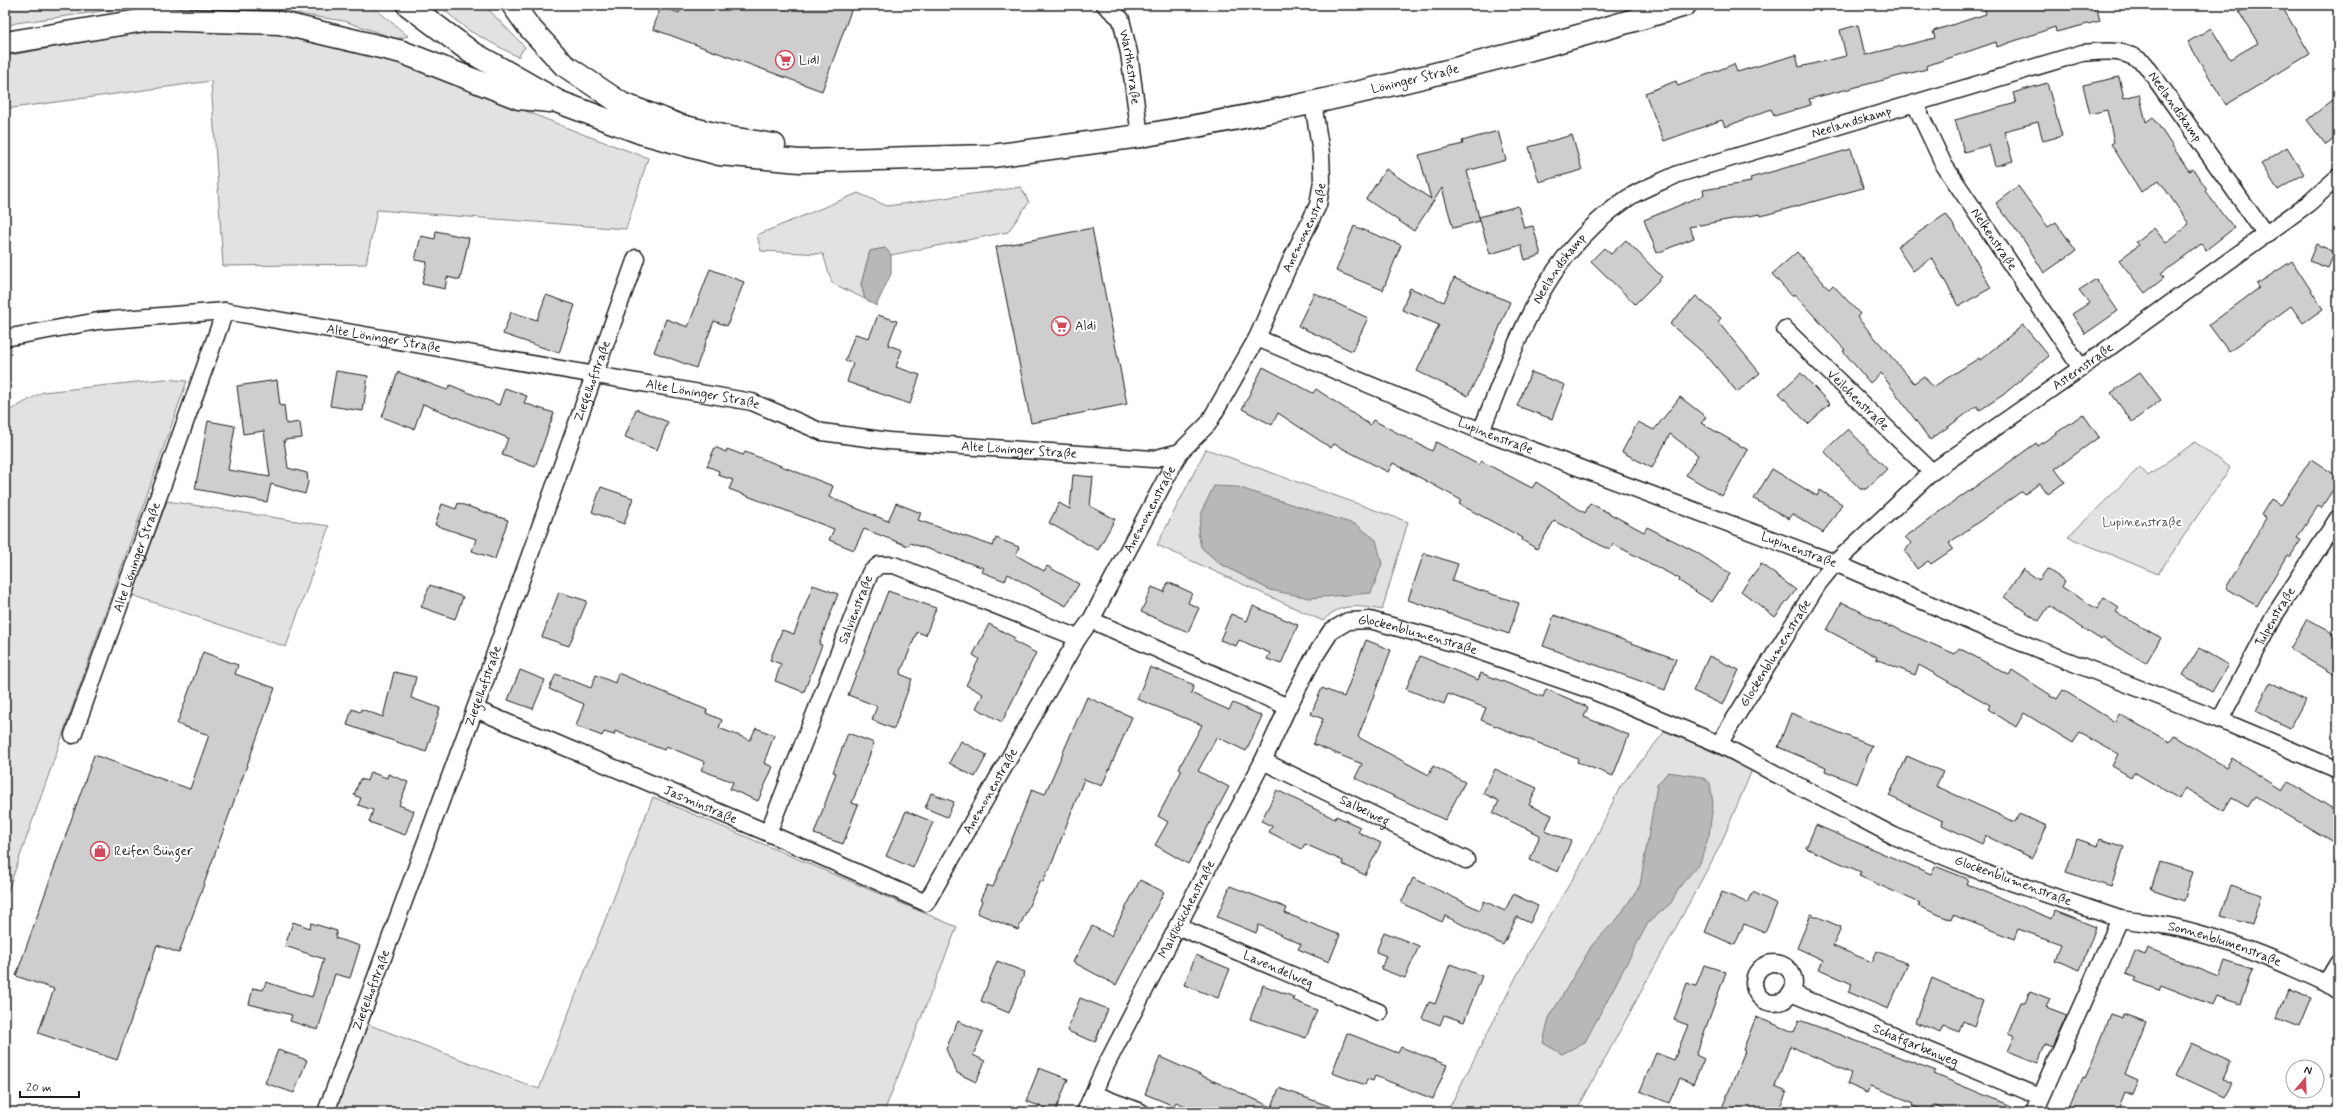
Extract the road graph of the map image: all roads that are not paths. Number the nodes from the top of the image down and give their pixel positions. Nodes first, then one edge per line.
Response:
1 (408, 5) edge
2 (513, 5) edge
3 (1105, 5) edge
4 (1685, 5) edge
5 (5, 44) edge
6 (559, 102) junction
7 (1313, 103) junction
8 (1915, 104) junction
9 (1140, 136) junction
10 (874, 161) junction
11 (2338, 177) edge
12 (2266, 235) junction
13 (636, 258) dead end
14 (225, 311) junction
15 (1785, 329) dead end
16 (5, 338) edge
17 (1257, 338) junction
18 (2082, 368) junction
19 (595, 374) junction
20 (1482, 431) junction
21 (1180, 452) junction
22 (1932, 472) junction
23 (2338, 518) edge
24 (1835, 564) junction
25 (1091, 620) junction
26 (1078, 638) junction
27 (1288, 707) junction
28 (475, 709) junction
29 (2220, 720) junction
30 (73, 735) dead end
31 (1719, 744) junction
32 (1263, 761) junction
33 (2338, 770) edge
34 (768, 833) junction
35 (1466, 860) dead end
36 (926, 903) joint
37 (2120, 919) junction
38 (1177, 926) junction
39 (2338, 963) edge
40 (2332, 987) edge
41 (1792, 993) dead end
42 (1379, 1012) dead end
43 (1093, 1094) junction
44 (2040, 1097) junction
45 (326, 1112) edge
46 (1086, 1112) edge
47 (1141, 1112) edge
48 (2034, 1112) edge

1 - 6 main road
2 - 10 main road
3 - 9 street, Warthestraße
4 - 7 main road, Löninger Straße
5 - 6 main road
6 - 10 main road
7 - 9 main road, Löninger Straße
7 - 17 street, Anemonenstraße
8 - 12 street, Neelandskamp
8 - 18 street, Nelkenstraße
8 - 20 street, Neelandskamp
9 - 10 main road, Löninger Straße
11 - 12 street, Asternstraße
12 - 18 street, Asternstraße
13 - 19 street, Ziegelhofstraße
14 - 16 street, Alte Löninger Straße
14 - 19 street, Alte Löninger Straße
14 - 30 street, Alte Löninger Straße
15 - 22 street, Veilchenstraße
17 - 20 street, Lupinenstraße
17 - 21 street, Anemonenstraße
18 - 22 street, Asternstraße
19 - 21 street, Alte Löninger Straße
19 - 28 street, Ziegelhofstraße
20 - 24 street, Lupinenstraße
21 - 25 street, Anemonenstraße
22 - 24 street, Asternstraße
23 - 29 street, Tulpenstraße
24 - 29 street, Lupinenstraße
24 - 31 street, Glockenblumenstraße
25 - 26 street, Anemonenstraße
25 - 27 street
26 - 34 street, Salvienstraße
26 - 36 street, Anemonenstraße
27 - 31 street, Glockenblumenstraße
27 - 32 street, Maiglöckchenstraße
28 - 34 street, Jasminstraße
28 - 45 street, Ziegelhofstraße
29 - 33 street, Lupinenstraße
31 - 37 street, Glockenblumenstraße
32 - 35 street, Salbeiweg
32 - 38 street, Maiglöckchenstraße
34 - 36 street, Jasminstraße
37 - 40 street, Sonnenblumenstraße
37 - 44 street
38 - 42 street, Lavendelweg
38 - 43 street, Maiglöckchenstraße
39 - 40 street, Sonnenblumenstraße
41 - 44 street, Schafgarbenweg
43 - 46 street, Maiglöckchenstraße
43 - 47 street
44 - 48 street

